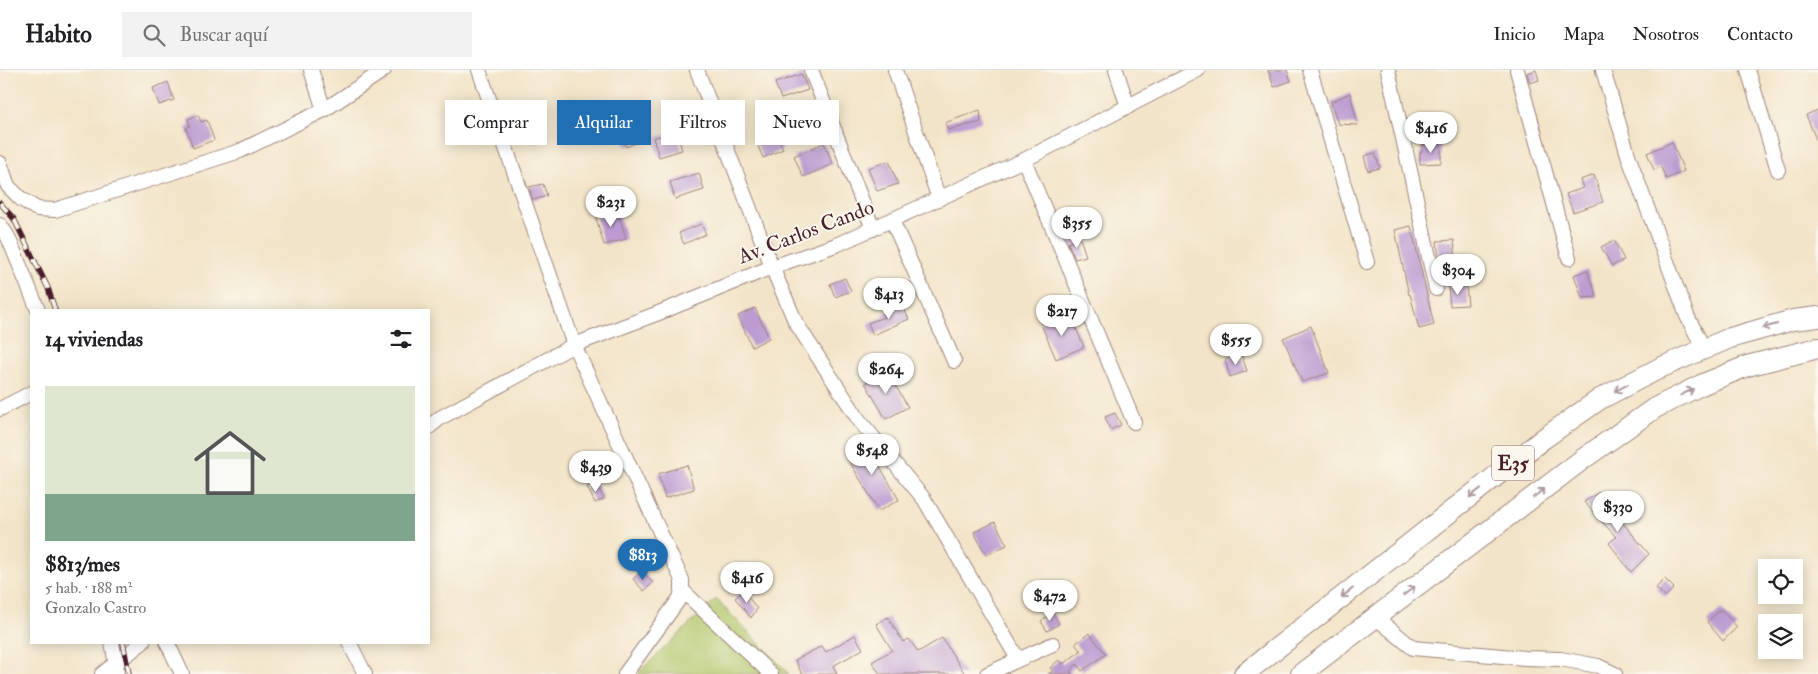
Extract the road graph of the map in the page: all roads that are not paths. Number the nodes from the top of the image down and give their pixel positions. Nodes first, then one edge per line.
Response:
1 (311, 70) edge
2 (384, 70) edge
3 (478, 70) edge
4 (697, 70) edge
5 (812, 70) edge
6 (895, 70) edge
7 (1116, 70) edge
8 (1198, 70) edge
9 (1310, 70) edge
10 (1388, 70) edge
11 (1517, 70) edge
12 (1603, 70) edge
13 (1748, 70) edge
14 (1128, 107) junction
15 (324, 110) junction
16 (1024, 160) junction
17 (0, 163) edge
18 (1778, 170) dead end
19 (4, 189) edge
20 (939, 199) junction
21 (892, 220) junction
22 (0, 225) edge
23 (873, 228) junction
24 (4, 239) edge
25 (1570, 258) dead end
26 (1367, 262) dead end
27 (772, 267) junction
28 (1436, 290) dead end
29 (38, 309) edge
30 (1818, 317) edge
31 (574, 345) junction
32 (1818, 348) edge
33 (1704, 349) junction
34 (954, 361) dead end
35 (30, 394) edge
36 (0, 409) edge
37 (1134, 422) dead end
38 (430, 426) edge
39 (682, 590) junction
40 (1375, 618) junction
41 (112, 644) edge
42 (141, 644) edge
43 (168, 644) edge
44 (350, 644) edge
45 (1052, 644) dead end
46 (1018, 659) junction
47 (117, 669) edge
48 (102, 674) edge
49 (182, 674) edge
50 (365, 674) edge
51 (625, 674) edge
52 (771, 674) edge
53 (987, 674) edge
54 (1244, 674) edge
55 (1301, 674) edge
56 (1614, 674) edge

1 - 15 street
2 - 15 street
3 - 31 street
4 - 27 street
5 - 23 street
6 - 20 street
7 - 14 street
8 - 14 street, Av. Carlos Cando
9 - 26 street
10 - 28 street
11 - 25 street
12 - 33 street
13 - 18 street
14 - 16 street, Av. Carlos Cando
15 - 19 street
16 - 20 street, Av. Carlos Cando
16 - 37 street
17 - 19 street
20 - 21 street, Av. Carlos Cando
21 - 23 street, Av. Carlos Cando
21 - 34 street
22 - 24 street
23 - 27 street, Av. Carlos Cando
24 - 29 street
27 - 31 street, Av. Carlos Cando
27 - 46 street
30 -> 33 highway, E35
31 - 38 street, Av. Carlos Cando
31 - 39 street
40 -> 32 highway, E35
33 -> 54 highway, E35
35 - 36 street
39 - 51 street
39 - 52 street
40 - 55 highway, E35
40 - 56 street
41 - 47 street
42 - 47 street
43 - 49 street
44 - 50 street
45 - 46 street
46 - 53 street
47 - 48 street

